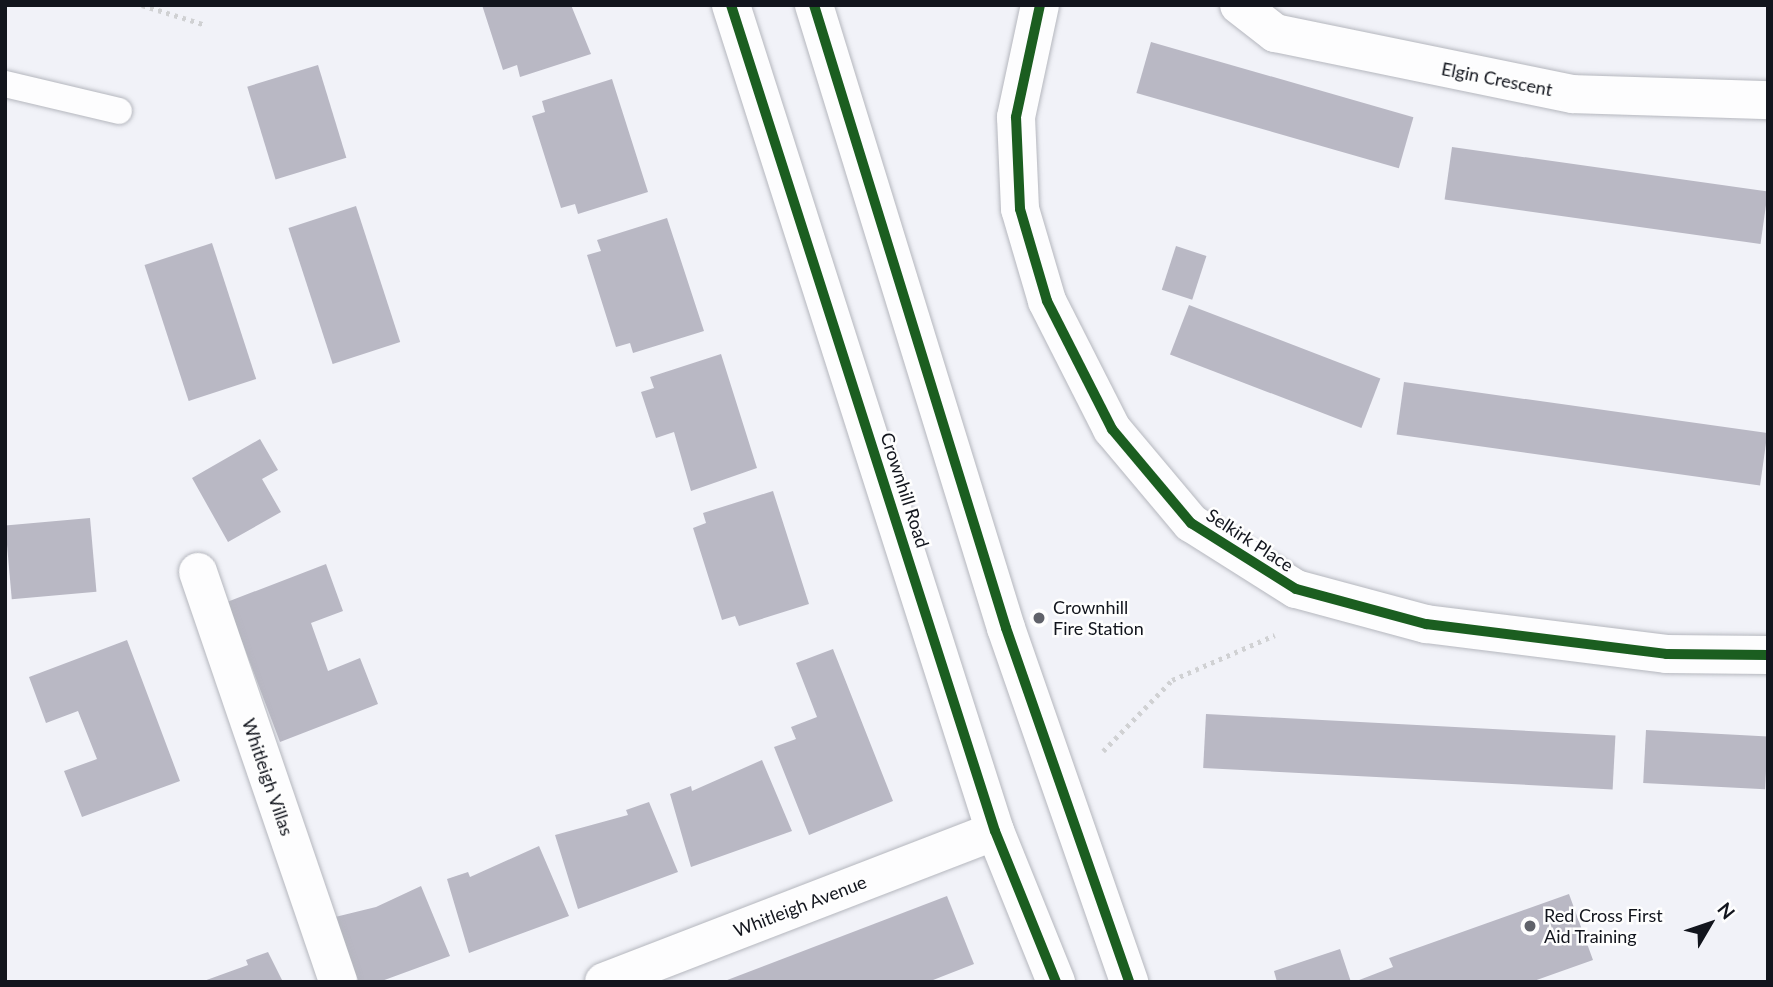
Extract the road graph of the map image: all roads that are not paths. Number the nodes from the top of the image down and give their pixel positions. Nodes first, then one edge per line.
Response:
1 (731, 5) edge
2 (814, 5) edge
3 (1040, 5) edge
4 (1239, 5) edge
5 (5, 84) edge
6 (1768, 100) edge
7 (118, 111) dead end
8 (198, 572) dead end
9 (1768, 655) edge
10 (995, 831) junction
11 (338, 982) edge
12 (604, 982) edge
13 (1056, 982) edge
14 (1129, 982) edge

1 - 10 street, Crownhill Road
2 - 14 street
3 - 9 street, Selkirk Place
4 - 6 street, Elgin Crescent
5 - 7 lane
8 - 11 street, Whitleigh Villas
10 - 12 street, Whitleigh Avenue
10 - 13 street, Crownhill Road

